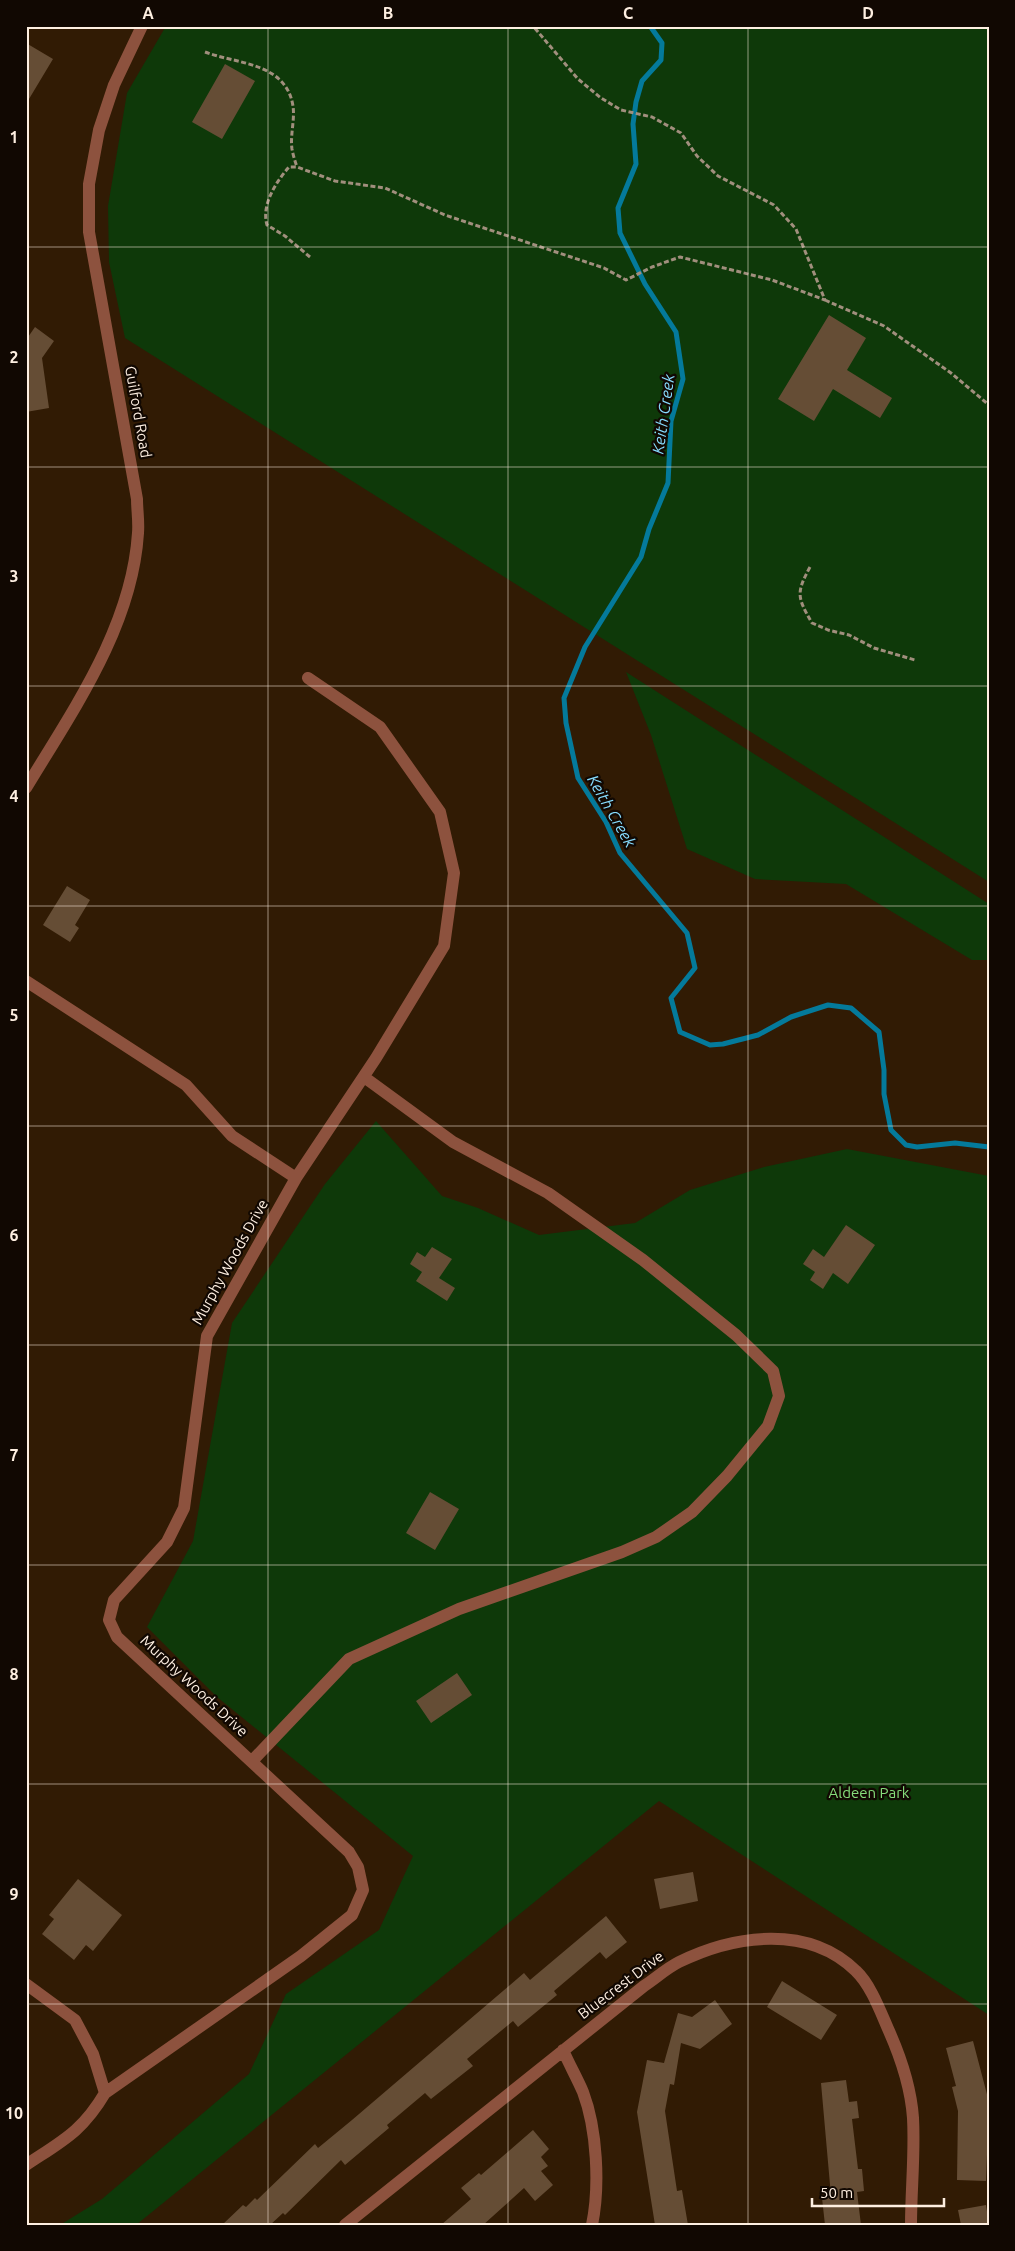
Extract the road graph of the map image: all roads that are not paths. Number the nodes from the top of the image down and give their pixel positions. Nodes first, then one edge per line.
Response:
1 (142, 26) edge
2 (308, 678) dead end
3 (26, 788) edge
4 (26, 981) edge
5 (364, 1077) junction
6 (296, 1178) junction
7 (252, 1761) junction
8 (26, 1984) edge
9 (563, 2050) junction
10 (105, 2093) junction
11 (26, 2165) edge
12 (345, 2225) edge
13 (592, 2225) edge
14 (911, 2225) edge

1 - 3 street, Guilford Road
2 - 5 street, Murphy Woods Drive
4 - 6 street
5 - 6 street, Murphy Woods Drive
5 - 7 street
6 - 7 street, Murphy Woods Drive
7 - 10 street, Murphy Woods Drive
8 - 10 street
9 - 12 street, Bluecrest Drive
9 - 13 street
9 - 14 street, Bluecrest Drive
10 - 11 street

